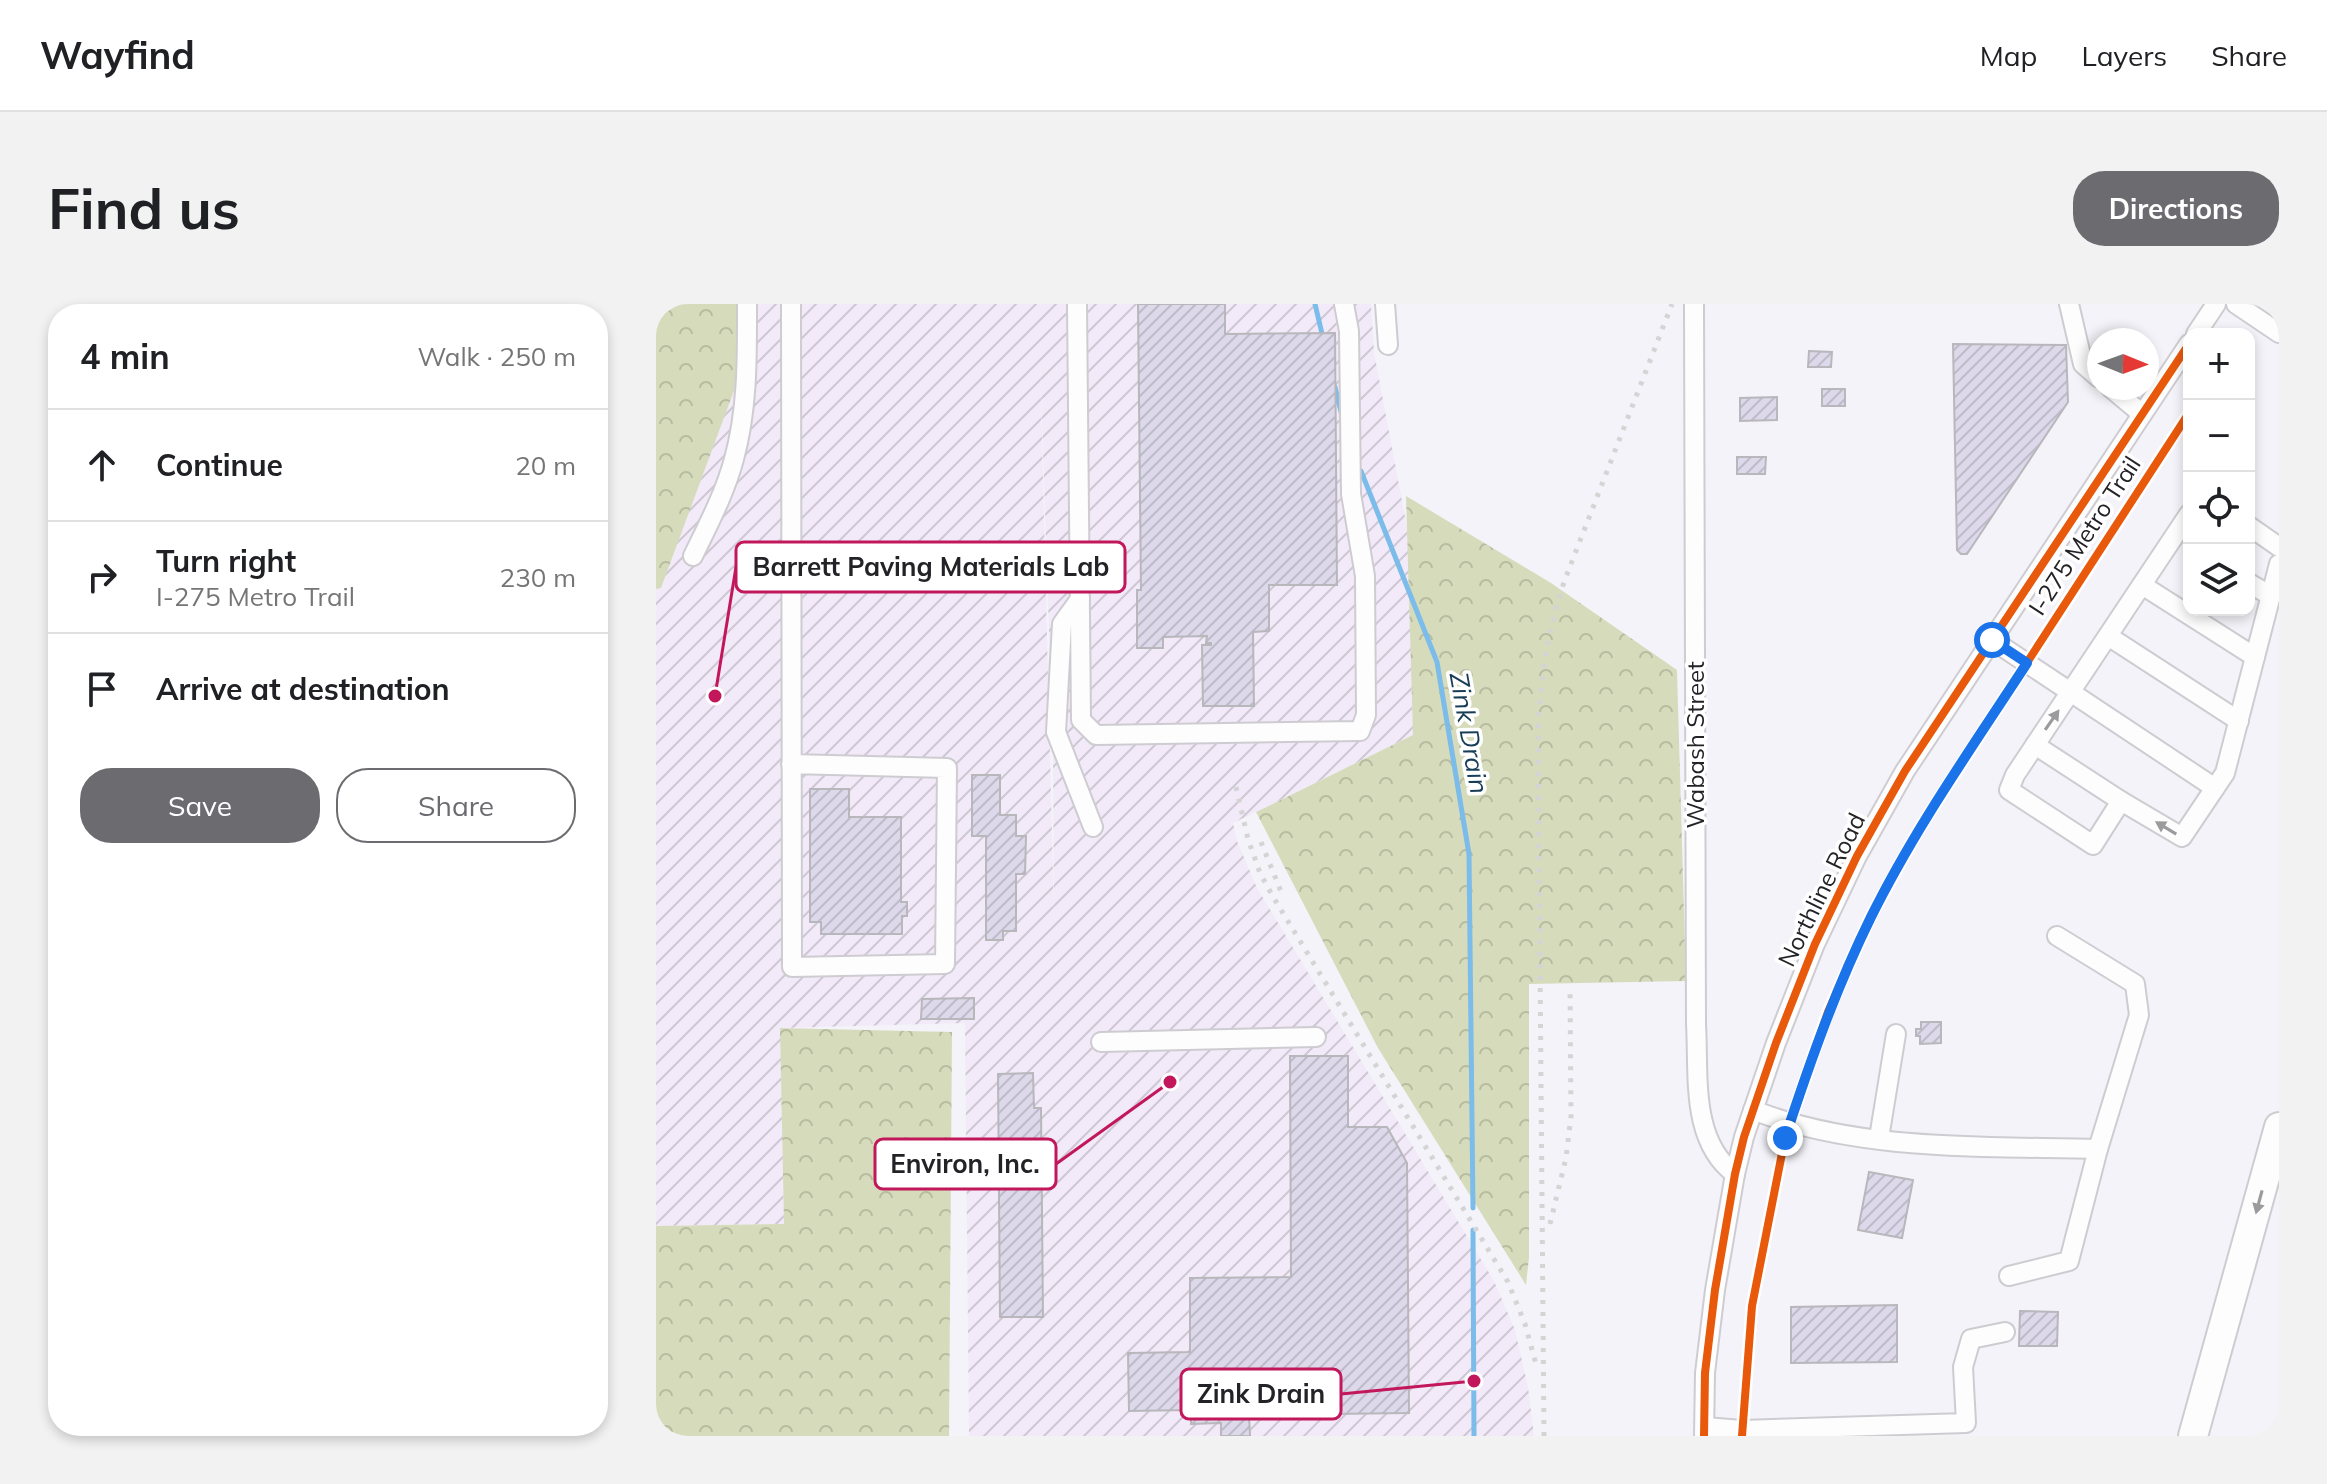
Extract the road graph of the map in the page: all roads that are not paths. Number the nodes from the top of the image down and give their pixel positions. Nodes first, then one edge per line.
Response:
1 (747, 304) edge
2 (791, 304) edge
3 (1077, 304) edge
4 (1344, 304) edge
5 (1385, 304) edge
6 (1694, 304) edge
7 (2069, 304) edge
8 (2216, 304) edge
9 (2236, 304) edge
10 (2200, 328) edge
11 (2279, 331) edge
12 (1388, 345) dead end
13 (2183, 353) edge
14 (2087, 368) edge
15 (2125, 400) edge
16 (2142, 414) junction
17 (2255, 530) edge
18 (2182, 540) edge
19 (2279, 547) edge
20 (693, 556) dead end
21 (2279, 564) edge
22 (2142, 585) junction
23 (2255, 587) edge
24 (2271, 596) junction
25 (1080, 599) junction
26 (2108, 636) junction
27 (1992, 640) junction
28 (2255, 657) junction
29 (2072, 692) junction
30 (2239, 721) junction
31 (2035, 745) junction
32 (791, 764) junction
33 (2215, 788) junction
34 (2121, 801) junction
35 (1093, 827) dead end
36 (2057, 936) dead end
37 (1896, 1034) dead end
38 (1316, 1037) dead end
39 (1101, 1042) dead end
40 (1753, 1110) junction
41 (2279, 1127) edge
42 (1879, 1138) junction
43 (2098, 1149) junction
44 (1735, 1174) junction
45 (2009, 1276) dead end
46 (2005, 1332) dead end
47 (1704, 1432) edge
48 (2193, 1436) edge

1 - 20 street
2 - 32 street
3 - 25 street
4 - 25 street
5 - 12 street
6 - 44 street, Wabash Street
7 - 14 street
8 - 10 street
9 - 11 street
13 - 16 street, Northline Road
15 - 16 street
16 - 27 street, Northline Road
17 - 19 street
18 - 22 street
21 - 24 street
22 - 26 street
22 - 28 street
23 - 24 street
24 - 28 street
25 - 35 street
26 - 29 street
26 - 30 street
27 - 29 street
27 - 40 street, Northline Road
28 - 30 street
31 -> 29 street
29 - 33 street
30 - 33 street
31 - 34 street
31 - 34 street
32 - 32 street
33 -> 34 street
36 - 43 street
37 - 42 street
38 - 39 street
40 - 42 street
40 - 44 street, Northline Road
41 -> 48 highway
42 - 43 street
43 - 45 street
44 - 47 street, Northline Road
46 - 47 street

